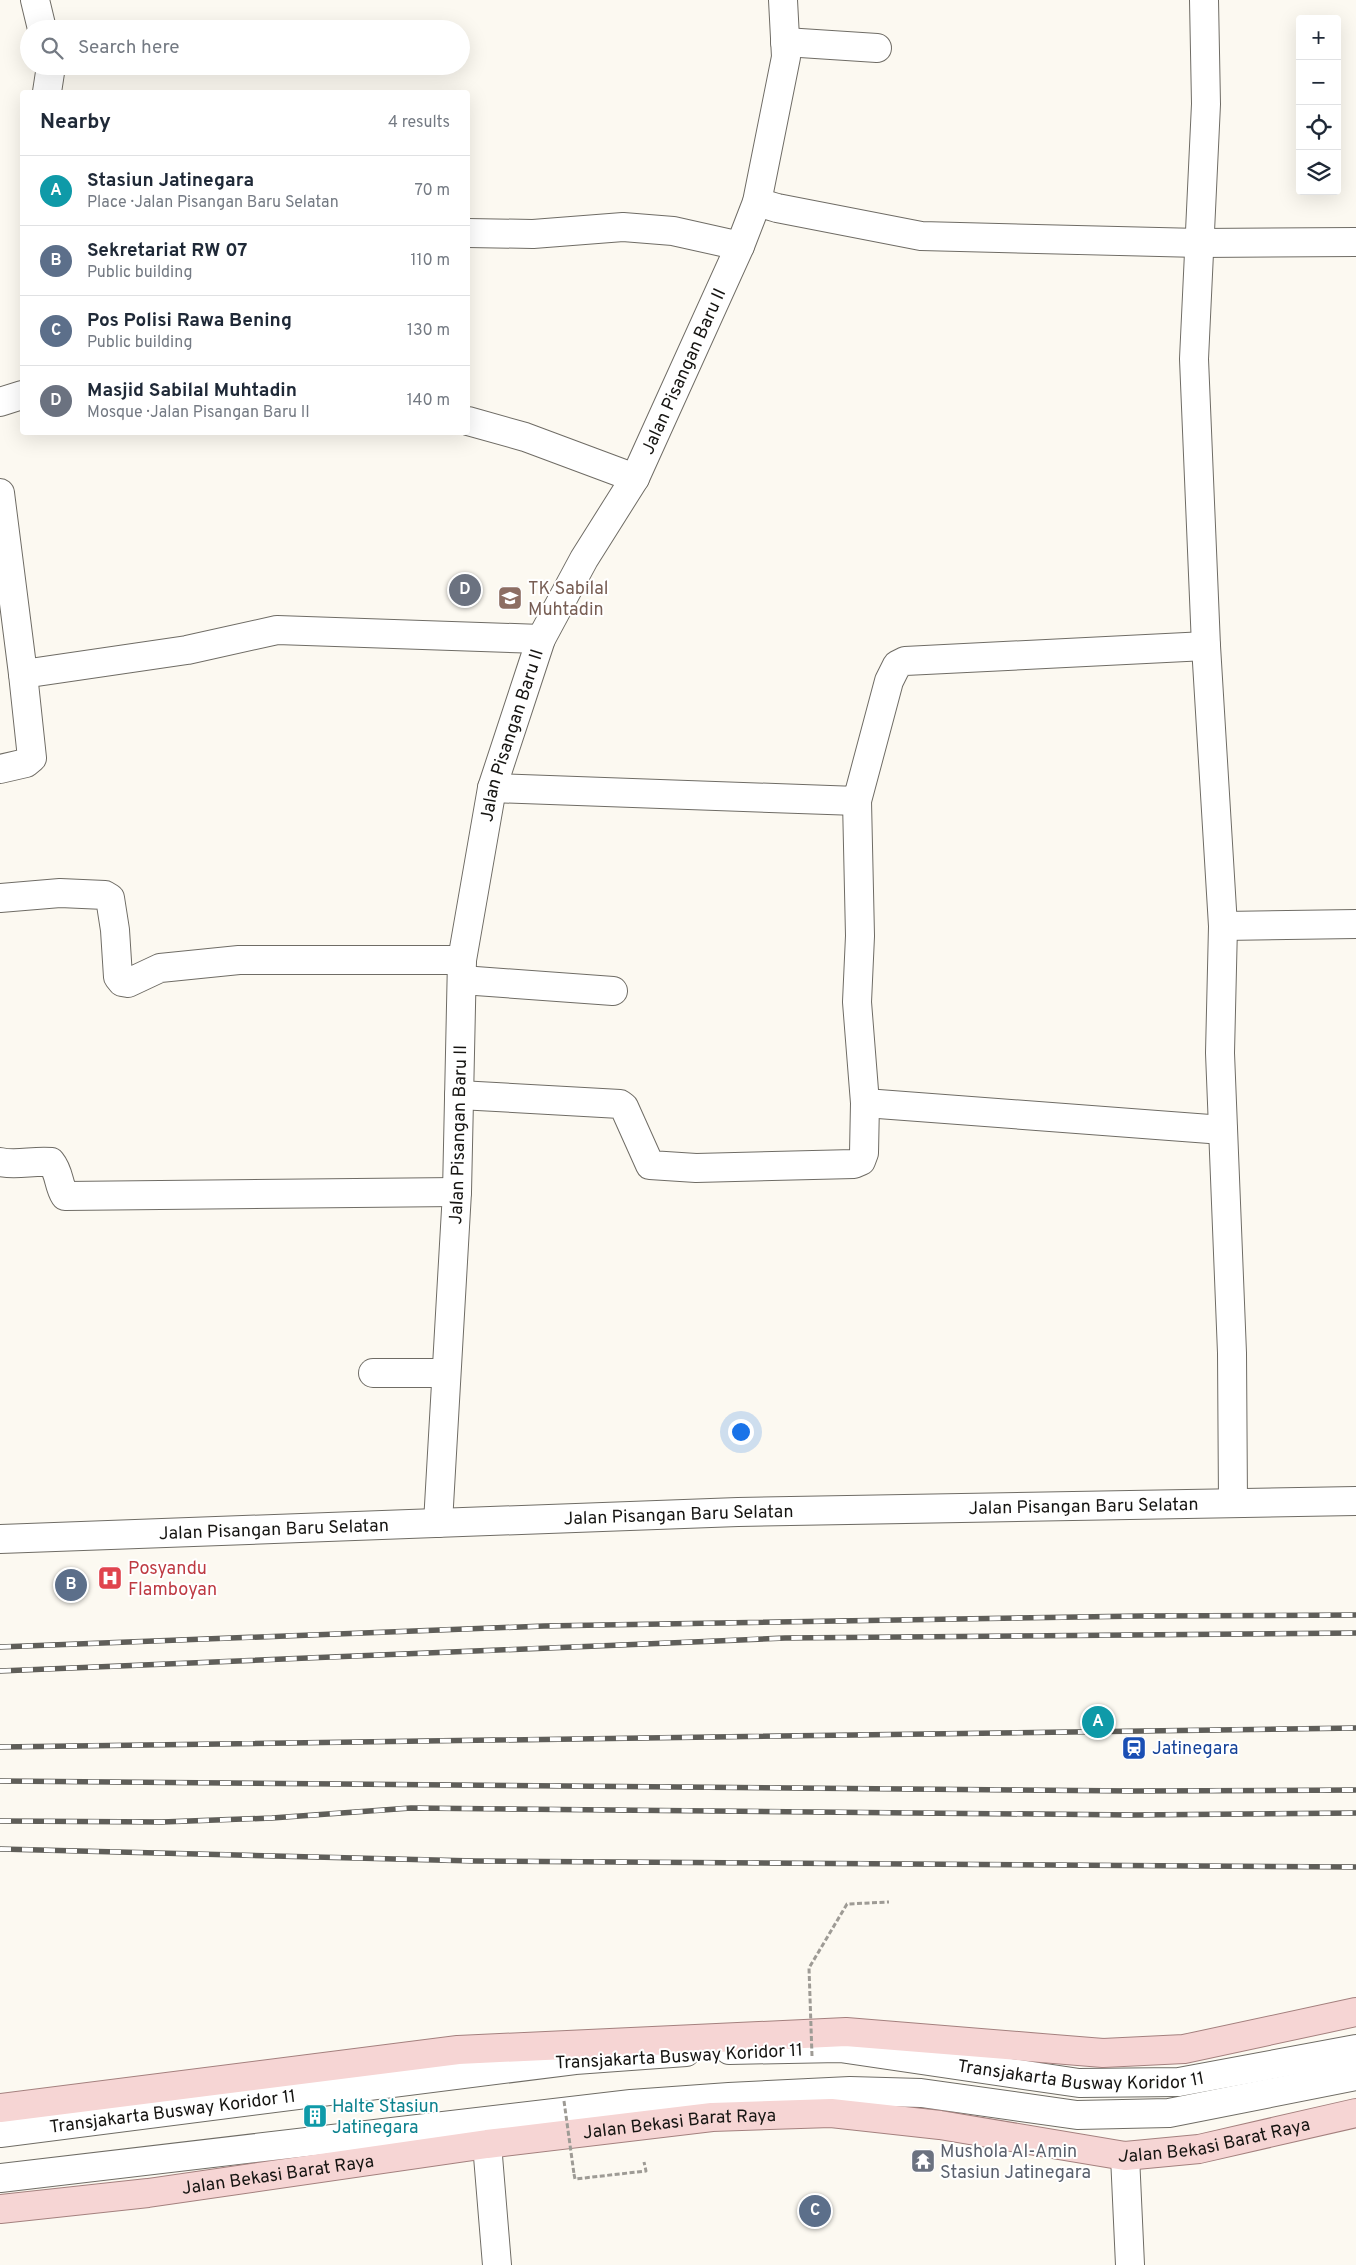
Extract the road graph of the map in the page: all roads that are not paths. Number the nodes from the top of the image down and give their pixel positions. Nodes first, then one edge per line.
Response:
1 (35, 0) edge
2 (783, 0) edge
3 (1204, 0) edge
4 (40, 20) edge
5 (785, 42) junction
6 (877, 48) dead end
7 (50, 75) edge
8 (47, 90) edge
9 (757, 202) junction
10 (470, 233) edge
11 (1356, 242) edge
12 (1199, 243) junction
13 (740, 246) junction
14 (20, 396) edge
15 (0, 402) edge
16 (470, 422) edge
17 (635, 478) junction
18 (0, 493) edge
19 (541, 639) junction
20 (1206, 646) junction
21 (23, 674) junction
22 (0, 769) edge
23 (492, 788) junction
24 (857, 801) junction
25 (0, 898) edge
26 (1356, 924) edge
27 (1223, 926) junction
28 (462, 970) junction
29 (613, 990) dead end
30 (459, 1095) junction
31 (865, 1104) junction
32 (1223, 1130) junction
33 (0, 1162) edge
34 (457, 1192) junction
35 (446, 1372) junction
36 (373, 1373) dead end
37 (1356, 1501) edge
38 (1233, 1503) junction
39 (438, 1523) junction
40 (0, 1539) edge
41 (1356, 2012) edge
42 (1356, 2049) edge
43 (1356, 2076) edge
44 (0, 2108) edge
45 (1356, 2113) edge
46 (0, 2133) edge
47 (487, 2144) junction
48 (1125, 2156) junction
49 (0, 2178) edge
50 (0, 2209) edge
51 (497, 2265) edge
52 (1130, 2265) edge

1 - 4 street
2 - 5 street, Jalan Pisangan Baru II
3 - 12 street
5 - 6 street
5 - 9 street, Jalan Pisangan Baru II
7 - 8 street
9 - 12 street
9 - 13 street, Jalan Pisangan Baru II
10 - 13 street
11 - 12 street
12 - 20 street
13 - 17 street, Jalan Pisangan Baru II
14 - 15 street
16 - 17 street
17 - 19 street, Jalan Pisangan Baru II
18 - 21 street
19 - 21 street
19 - 23 street, Jalan Pisangan Baru II
20 - 24 street
20 - 27 street
21 - 22 street
23 - 24 street
23 - 28 street, Jalan Pisangan Baru II
24 - 31 street
25 - 28 street
26 - 27 street
27 - 32 street
28 - 29 street
28 - 30 street, Jalan Pisangan Baru II
30 - 31 street
30 - 34 street, Jalan Pisangan Baru II
31 - 32 street
32 - 38 street
33 - 34 street
34 - 35 street, Jalan Pisangan Baru II
35 - 36 street
35 - 39 street, Jalan Pisangan Baru II
37 - 38 street, Jalan Pisangan Baru Selatan
38 - 39 street, Jalan Pisangan Baru Selatan
39 - 40 street, Jalan Pisangan Baru Selatan
41 - 44 main road
42 - 46 street, Transjakarta Busway Koridor 11
43 - 49 street, Transjakarta Busway Koridor 11
45 - 48 main road, Jalan Bekasi Barat Raya
47 - 48 main road, Jalan Bekasi Barat Raya
47 - 50 main road, Jalan Bekasi Barat Raya
47 - 51 street
48 - 52 street

